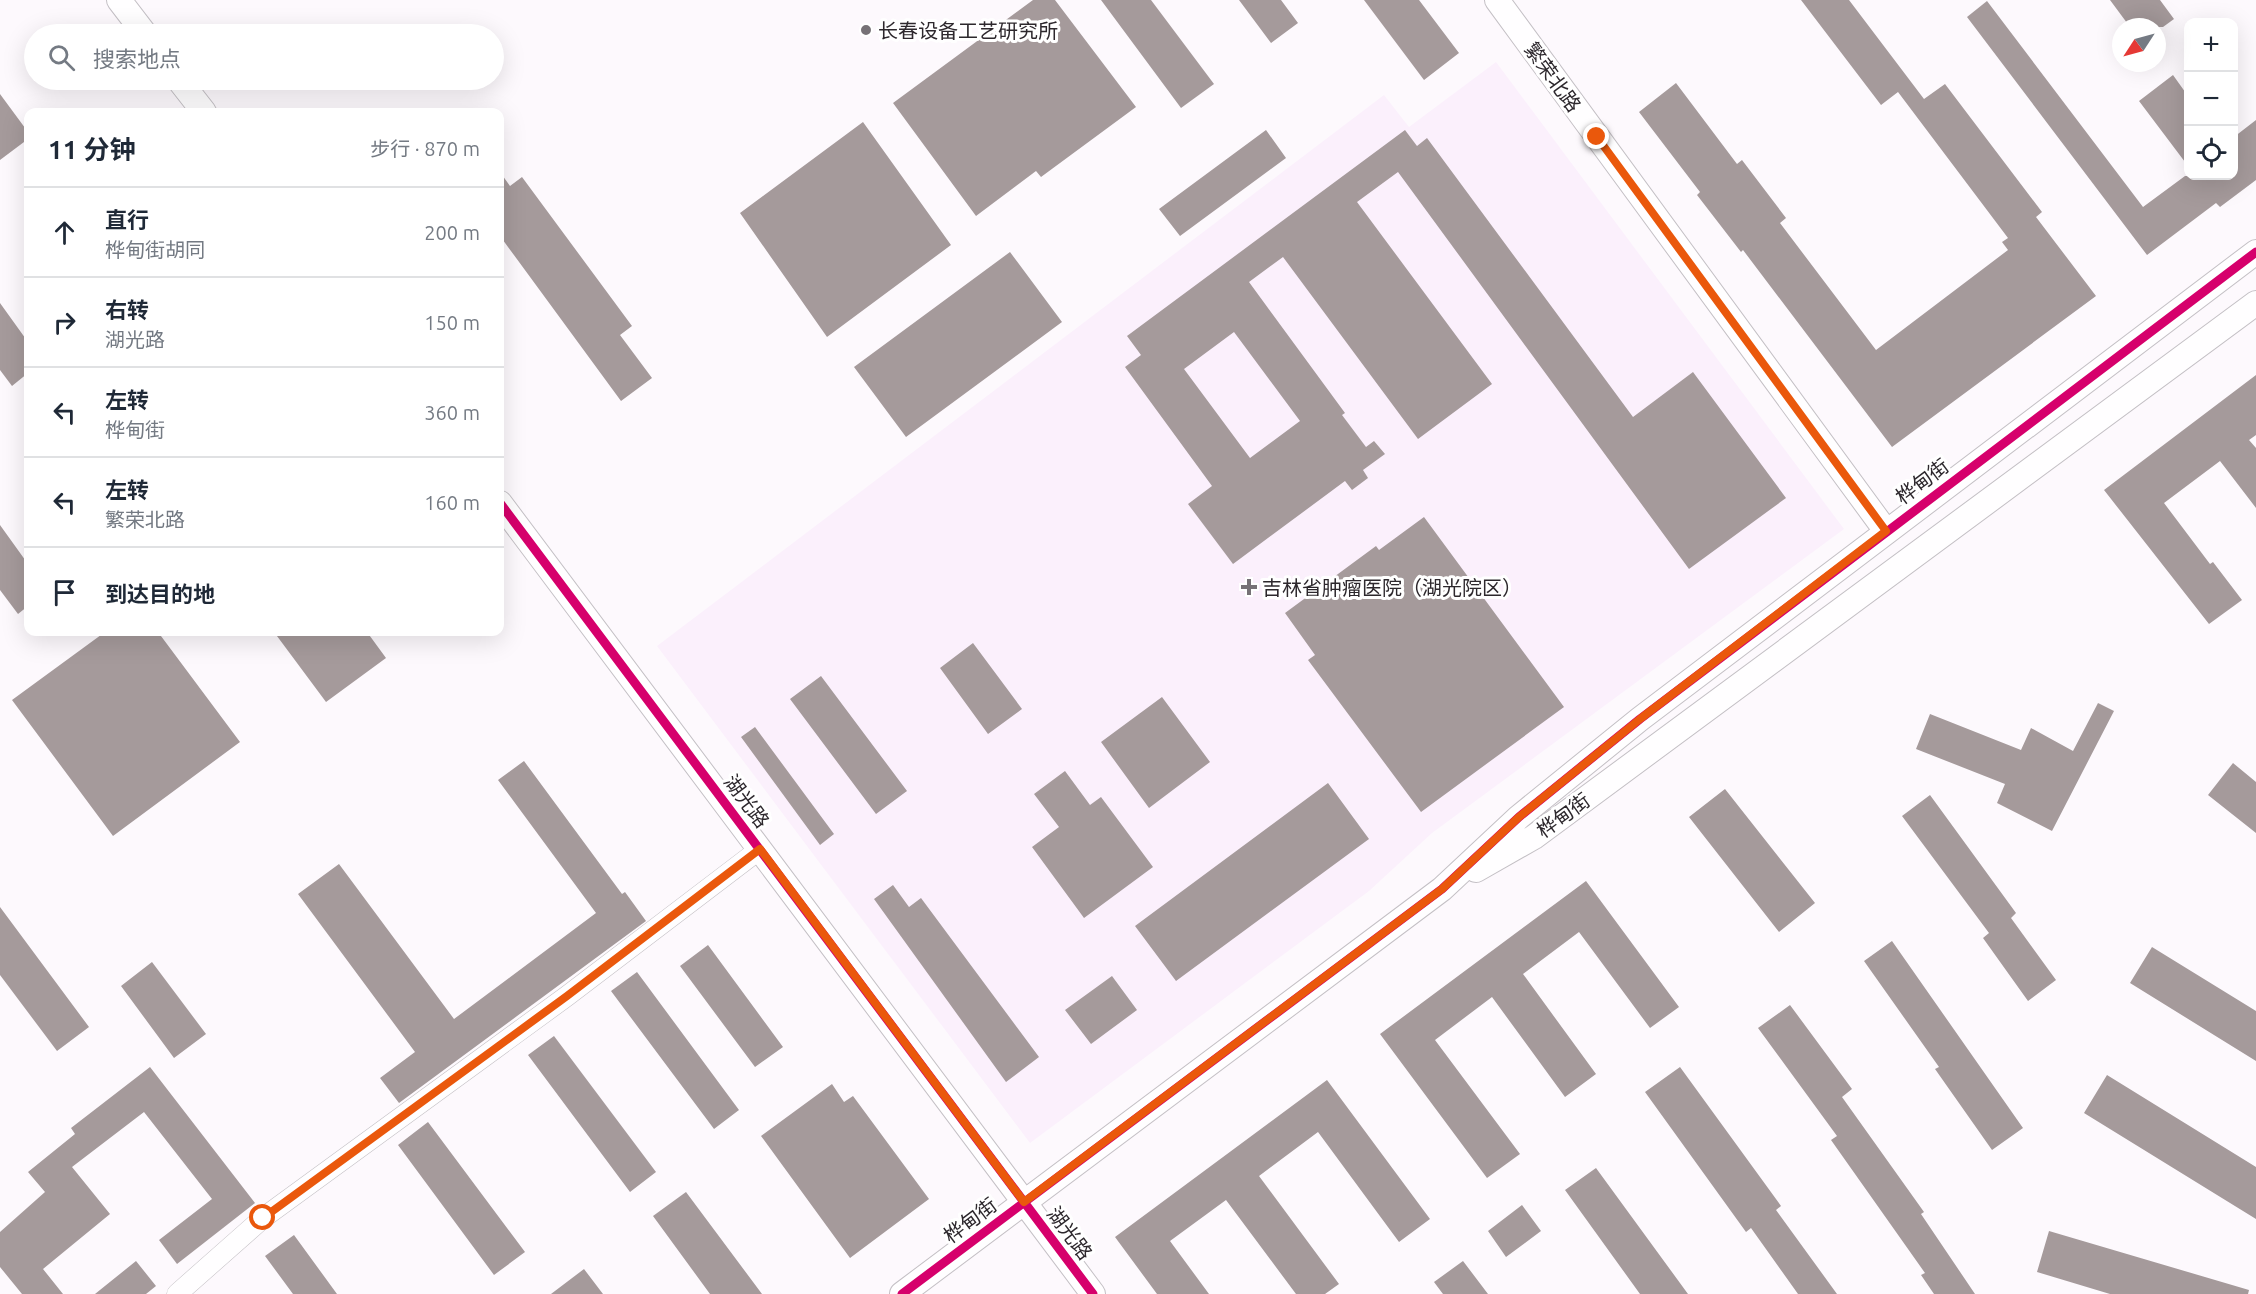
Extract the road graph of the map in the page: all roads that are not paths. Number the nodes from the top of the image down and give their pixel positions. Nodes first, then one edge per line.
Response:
1 (119, 0) edge
2 (1497, 0) edge
3 (137, 24) edge
4 (187, 90) edge
5 (201, 108) edge
6 (2256, 252) edge
7 (2256, 303) edge
8 (504, 508) edge
9 (1886, 531) junction
10 (760, 849) junction
11 (1442, 889) junction
12 (1024, 1202) junction
13 (177, 1294) edge
14 (902, 1294) edge
15 (1093, 1294) edge

1 - 3 street
2 - 9 street, 繁荣北路
4 - 5 street
6 - 9 street, 桦甸街
7 - 11 street, 桦甸街
8 - 10 street, 湖光路
9 - 11 street, 桦甸街
10 - 12 street, 湖光路
10 - 13 street
11 - 12 street, 桦甸街
12 - 14 street, 桦甸街
12 - 15 street, 湖光路

